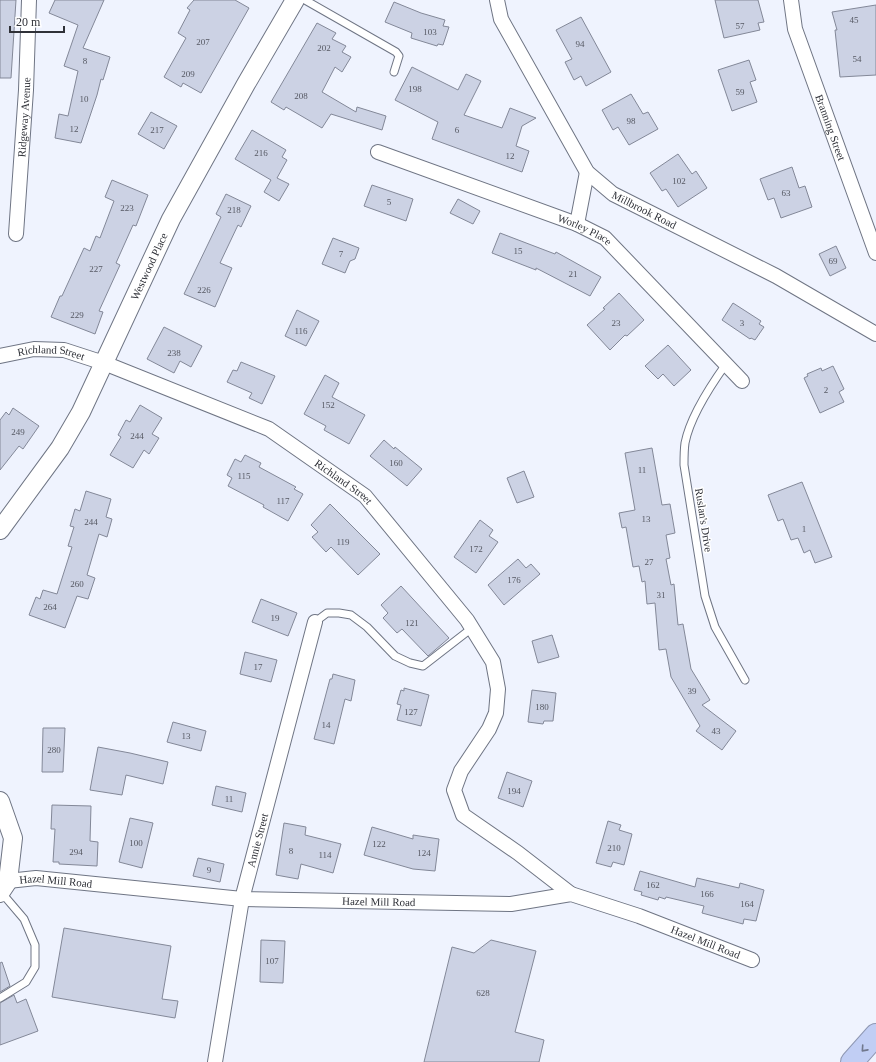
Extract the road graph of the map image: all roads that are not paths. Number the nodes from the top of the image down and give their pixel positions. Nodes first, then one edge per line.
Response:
1 (29, 0) edge
2 (295, 0) edge
3 (305, 0) edge
4 (497, 0) edge
5 (791, 0) edge
6 (394, 72) dead end
7 (378, 152) dead end
8 (587, 172) junction
9 (577, 224) junction
10 (16, 234) dead end
11 (876, 253) edge
12 (876, 334) edge
13 (0, 356) edge
14 (104, 363) junction
15 (726, 364) junction
16 (742, 381) dead end
17 (0, 530) edge
18 (315, 622) joint
19 (472, 628) junction
20 (746, 680) dead end
21 (0, 800) edge
22 (3, 889) edge
23 (571, 894) junction
24 (242, 899) junction
25 (752, 960) dead end
26 (0, 998) edge
27 (876, 1036) edge
28 (214, 1062) edge
29 (852, 1062) edge

1 - 10 street, Ridgeway Avenue
2 - 14 street, Westwood Place
3 - 6 lane
4 - 8 street, Millbrook Road
5 - 11 street, Branning Street
7 - 9 street, Worley Place
8 - 9 street
8 - 12 street, Millbrook Road
9 - 15 street, Worley Place
13 - 14 street, Richland Street
14 - 17 street, Westwood Place
14 - 19 street, Richland Street
15 - 16 street, Worley Place
15 - 20 lane, Ruslan's Drive
18 - 19 lane
18 - 24 street, Annie Street
19 - 23 street, Richland Street
21 - 22 street
22 - 24 street, Hazel Mill Road
22 - 26 lane
23 - 24 street, Hazel Mill Road
23 - 25 street, Hazel Mill Road
24 - 28 street, Annie Street
27 -> 29 highway

